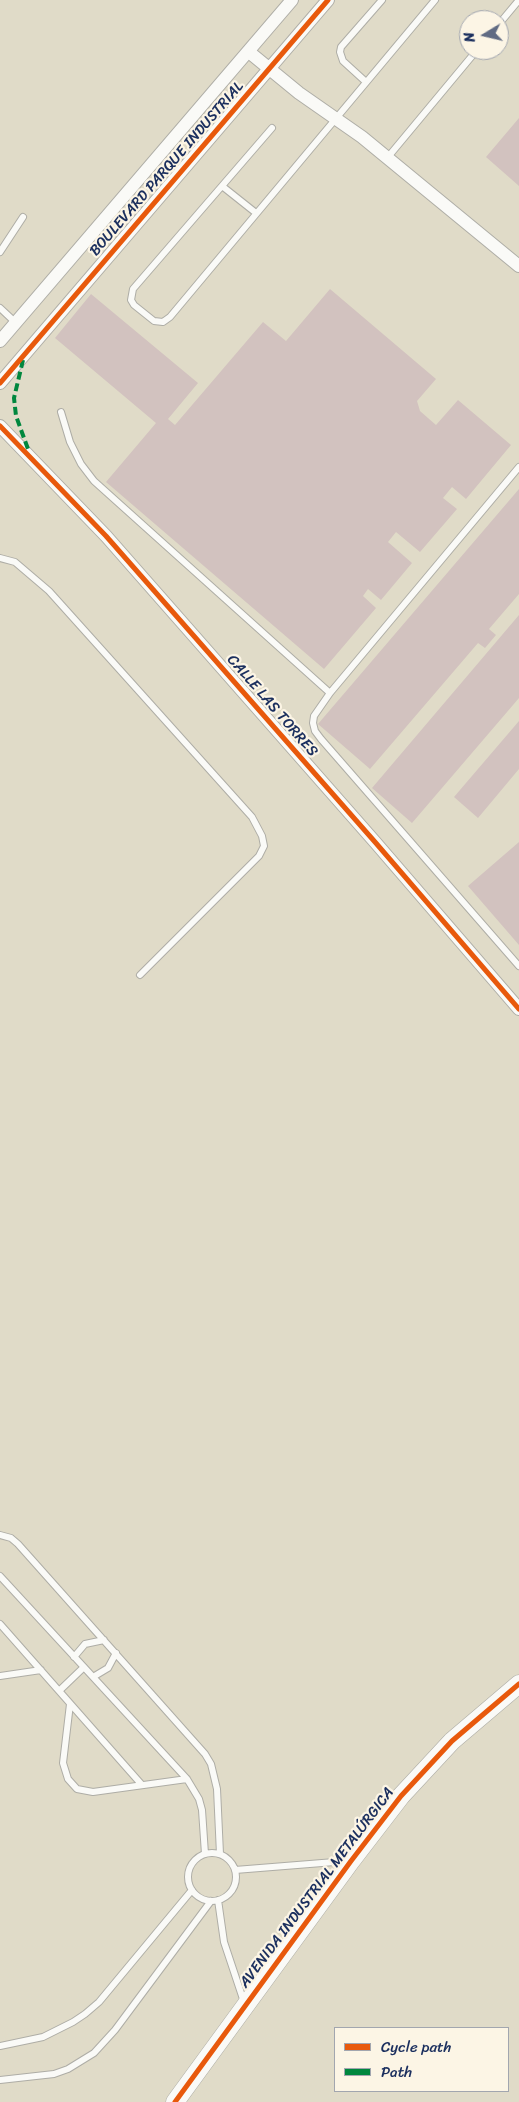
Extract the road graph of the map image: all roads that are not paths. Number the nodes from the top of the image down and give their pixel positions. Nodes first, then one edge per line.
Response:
1 (292, 0) edge
2 (328, 0) edge
3 (382, 0) edge
4 (435, 0) edge
5 (519, 0) edge
6 (509, 12) edge
7 (248, 52) junction
8 (469, 60) edge
9 (269, 69) junction
10 (366, 82) junction
11 (336, 120) junction
12 (272, 128) dead end
13 (388, 158) junction
14 (222, 186) junction
15 (256, 213) junction
16 (23, 217) dead end
17 (0, 252) edge
18 (519, 266) edge
19 (0, 308) edge
20 (16, 323) junction
21 (0, 341) edge
22 (0, 383) edge
23 (61, 412) dead end
24 (0, 426) edge
25 (519, 467) edge
26 (0, 558) edge
27 (330, 693) junction
28 (519, 966) edge
29 (140, 975) dead end
30 (519, 1009) edge
31 (0, 1534) edge
32 (0, 1576) edge
33 (0, 1624) edge
34 (104, 1640) junction
35 (116, 1653) junction
36 (74, 1657) junction
37 (84, 1668) junction
38 (41, 1670) junction
39 (0, 1676) edge
40 (93, 1677) junction
41 (519, 1684) edge
42 (60, 1691) junction
43 (512, 1700) edge
44 (70, 1704) junction
45 (187, 1779) junction
46 (142, 1785) junction
47 (205, 1854) junction
48 (220, 1854) junction
49 (351, 1861) junction
50 (235, 1870) junction
51 (192, 1890) junction
52 (218, 1900) junction
53 (211, 1901) junction
54 (245, 2005) junction
55 (0, 2046) edge
56 (0, 2080) edge
57 (175, 2102) edge

1 - 7 street
2 - 9 street, BOULEVARD PARQUE INDUSTRIAL
3 - 10 lane
4 - 10 lane
5 - 6 lane
7 - 9 street
7 - 20 street
8 - 13 lane
9 - 11 street
9 - 22 street, BOULEVARD PARQUE INDUSTRIAL
10 - 11 lane
11 - 13 street
11 - 15 lane
12 - 14 lane
13 - 18 street
14 - 15 lane
14 - 15 lane
16 - 17 lane
19 - 20 lane
20 - 21 street
23 - 27 lane
24 - 30 street, CALLE LAS TORRES
25 - 27 lane
26 - 29 lane
27 - 28 lane
31 - 34 lane
32 - 36 lane
33 - 38 lane
34 - 35 lane
34 - 36 lane
35 - 40 lane
35 - 48 lane
36 - 37 lane
37 - 40 lane
37 - 42 lane
38 - 39 lane
38 - 42 lane
40 - 45 lane
41 - 43 street, AVENIDA INDUSTRIAL METALÚRGICA
42 - 44 lane
43 - 49 street, AVENIDA INDUSTRIAL METALÚRGICA
44 - 46 lane
44 - 46 lane
45 - 46 lane
45 - 47 lane
47 - 48 lane
47 - 51 lane
48 - 50 lane
49 - 50 lane
49 - 54 street, AVENIDA INDUSTRIAL METALÚRGICA
50 - 52 lane
51 - 53 lane
51 - 55 lane
52 - 53 lane
52 - 54 lane
53 - 56 lane
54 - 57 street, AVENIDA INDUSTRIAL METALÚRGICA

